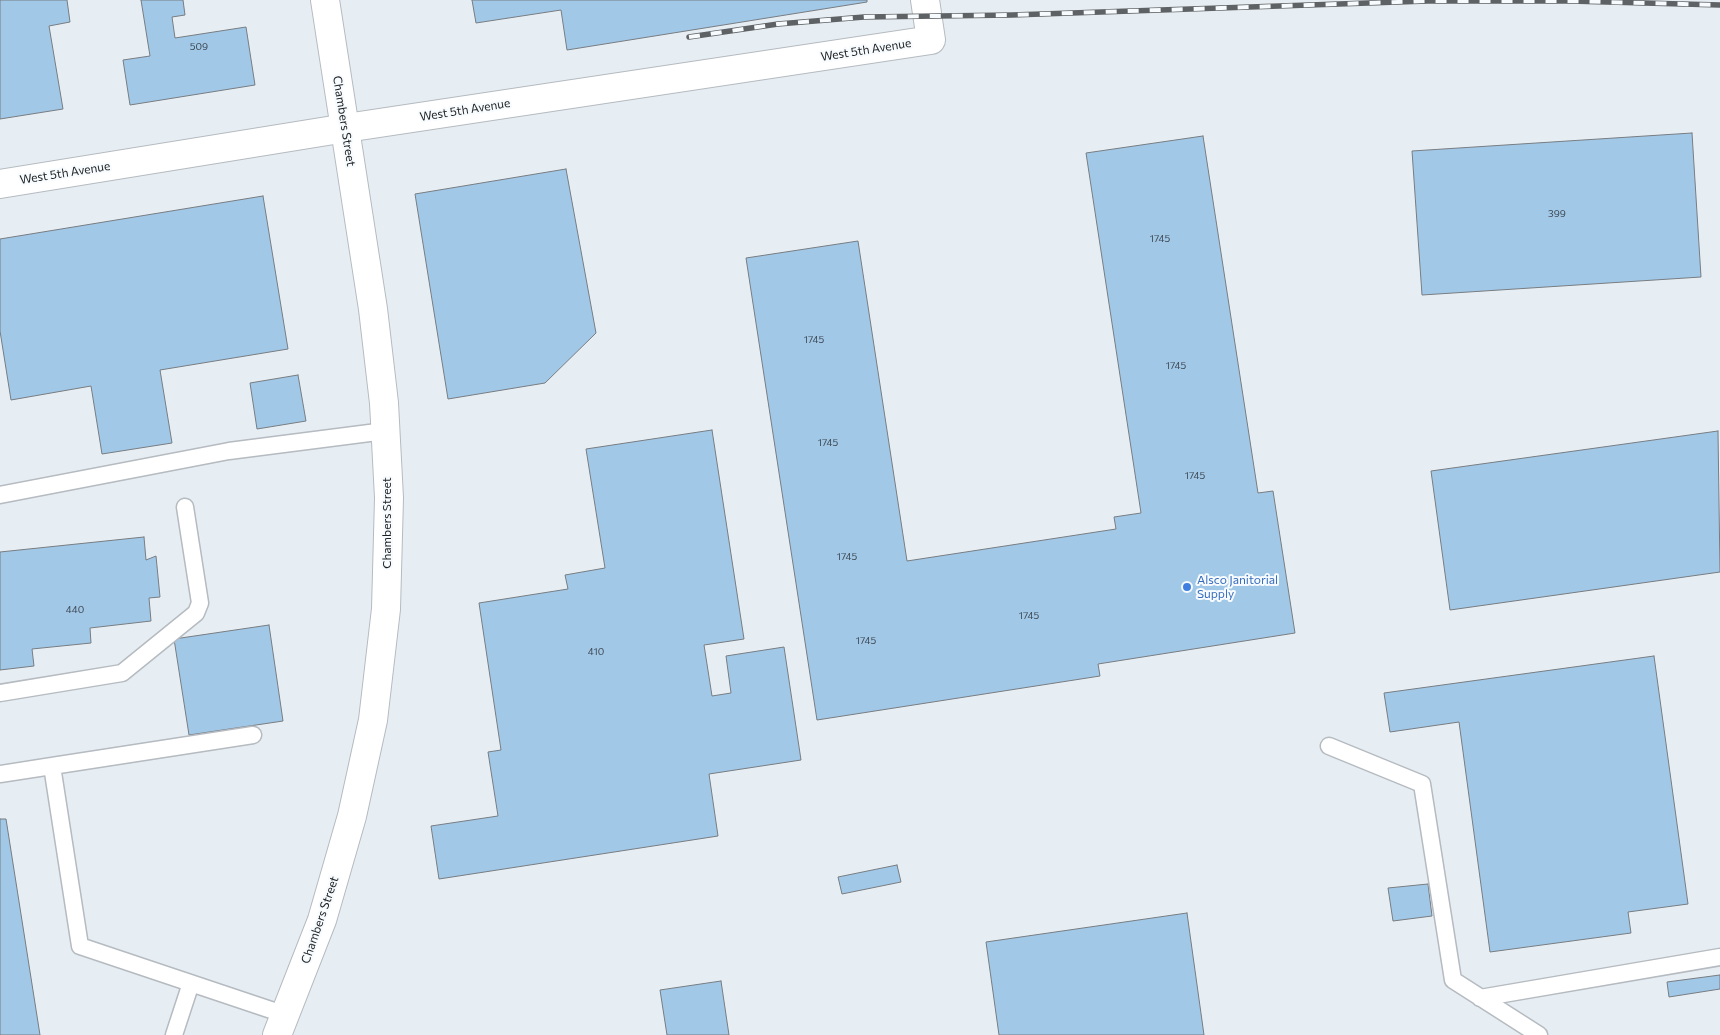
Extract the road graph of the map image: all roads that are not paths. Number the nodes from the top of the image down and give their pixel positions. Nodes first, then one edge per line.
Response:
1 (325, 0) edge
2 (924, 0) edge
3 (346, 128) junction
4 (0, 184) edge
5 (386, 431) junction
6 (0, 495) edge
7 (185, 507) dead end
8 (0, 693) edge
9 (253, 735) dead end
10 (1329, 746) dead end
11 (52, 766) junction
12 (0, 774) edge
13 (1720, 957) edge
14 (191, 983) junction
15 (1480, 998) junction
16 (282, 1025) edge
17 (174, 1035) edge
18 (1539, 1035) edge

1 - 3 main road, Chambers Street
2 - 3 main road, West 5th Avenue
3 - 4 main road, West 5th Avenue
3 - 5 main road, Chambers Street
5 - 6 lane
5 - 16 main road, Chambers Street
7 - 8 lane
9 - 11 lane
10 - 15 lane
11 - 12 lane
11 - 14 lane
13 - 15 lane
14 - 16 lane
14 - 17 lane
15 - 18 lane

